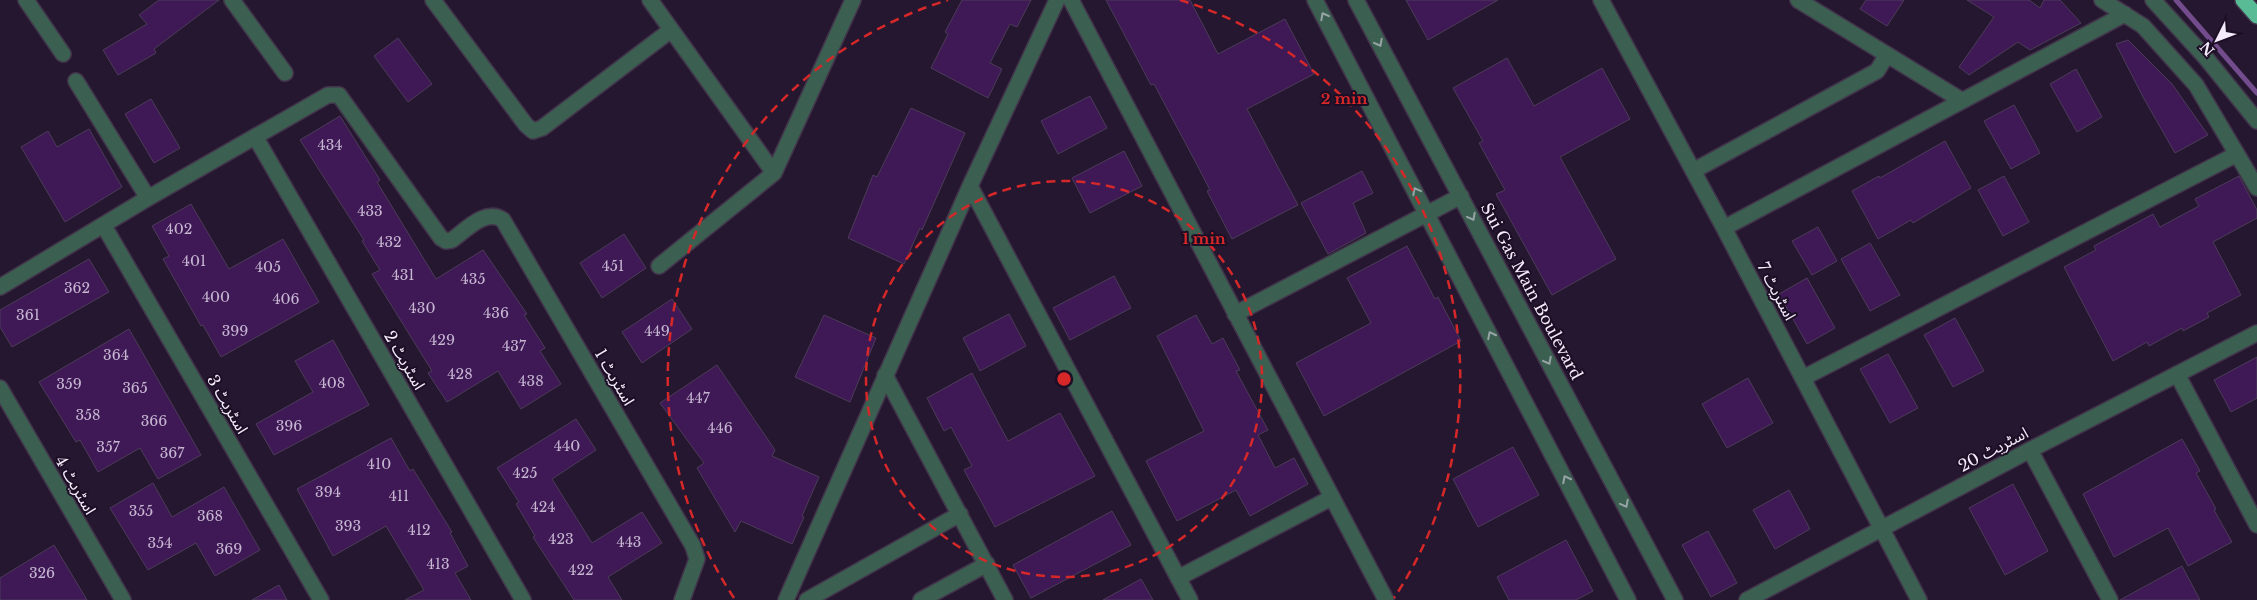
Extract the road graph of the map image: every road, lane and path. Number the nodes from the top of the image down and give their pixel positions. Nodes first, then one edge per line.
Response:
1 (26, 0) edge
2 (232, 0) edge
3 (433, 0) edge
4 (650, 0) edge
5 (853, 0) edge
6 (1057, 0) edge
7 (1071, 0) edge
8 (1315, 0) edge
9 (1356, 0) edge
10 (1601, 0) edge
11 (1798, 0) edge
12 (2102, 0) edge
13 (2153, 0) edge
14 (2243, 0) edge
15 (2125, 14) junction
16 (2257, 16) edge
17 (671, 30) junction
18 (62, 54) dead end
19 (1886, 55) junction
20 (285, 73) dead end
21 (76, 81) dead end
22 (1961, 100) junction
23 (2257, 121) edge
24 (256, 138) junction
25 (2237, 154) junction
26 (1693, 171) junction
27 (774, 173) junction
28 (970, 186) junction
29 (2257, 188) edge
30 (1461, 196) junction
31 (148, 198) junction
32 (1428, 214) junction
33 (104, 226) junction
34 (1724, 228) junction
35 (659, 266) dead end
36 (0, 288) edge
37 (1235, 314) junction
38 (2257, 333) edge
39 (2177, 374) junction
40 (885, 375) junction
41 (1803, 378) junction
42 (0, 388) edge
43 (2030, 450) junction
44 (1331, 498) junction
45 (960, 514) junction
46 (2257, 526) edge
47 (1880, 528) junction
48 (987, 564) junction
49 (1178, 578) junction
50 (789, 597) edge
51 (122, 600) edge
52 (321, 600) edge
53 (523, 600) edge
54 (682, 600) edge
55 (807, 600) edge
56 (921, 600) edge
57 (1006, 600) edge
58 (1190, 600) edge
59 (1386, 600) edge
60 (1628, 600) edge
61 (1675, 600) edge
62 (1748, 600) edge
63 (1919, 600) edge
64 (2110, 600) edge

1 - 18 street
2 - 20 street
3 - 17 street
4 - 17 street
5 - 27 street
6 - 28 street
7 - 37 street
32 -> 8 street
9 -> 30 street, Sui Gas Main Boulevard
10 - 26 street, اسٹریٹ 7
11 - 19 street
12 - 15 street
13 - 23 street
14 - 16 highway
15 - 22 street
15 - 25 street
17 - 27 street
19 - 22 street
19 - 26 street
21 - 31 street
22 - 34 street
24 - 31 street
24 - 53 street, اسٹریٹ 2
24 - 54 street, اسٹریٹ 1
25 - 29 street
25 - 41 street
26 - 34 street, اسٹریٹ 7
27 - 35 street
28 - 40 street
28 - 49 street
30 - 32 street
30 -> 61 street, Sui Gas Main Boulevard
31 - 33 street
32 - 37 street
60 -> 32 street
33 - 36 street
33 - 52 street, اسٹریٹ 3
34 - 41 street, اسٹریٹ 7
37 - 44 street
38 - 39 street, اسٹریٹ 20
39 - 43 street, اسٹریٹ 20
39 - 46 street
40 - 45 street
40 - 50 street
41 - 47 street, اسٹریٹ 7
42 - 51 street, اسٹریٹ 4
43 - 47 street, اسٹریٹ 20
43 - 64 street
44 - 49 street
44 - 59 street
45 - 48 street
45 - 55 street
47 - 62 street, اسٹریٹ 20
47 - 63 street, اسٹریٹ 7
48 - 56 street
48 - 57 street
49 - 58 street

